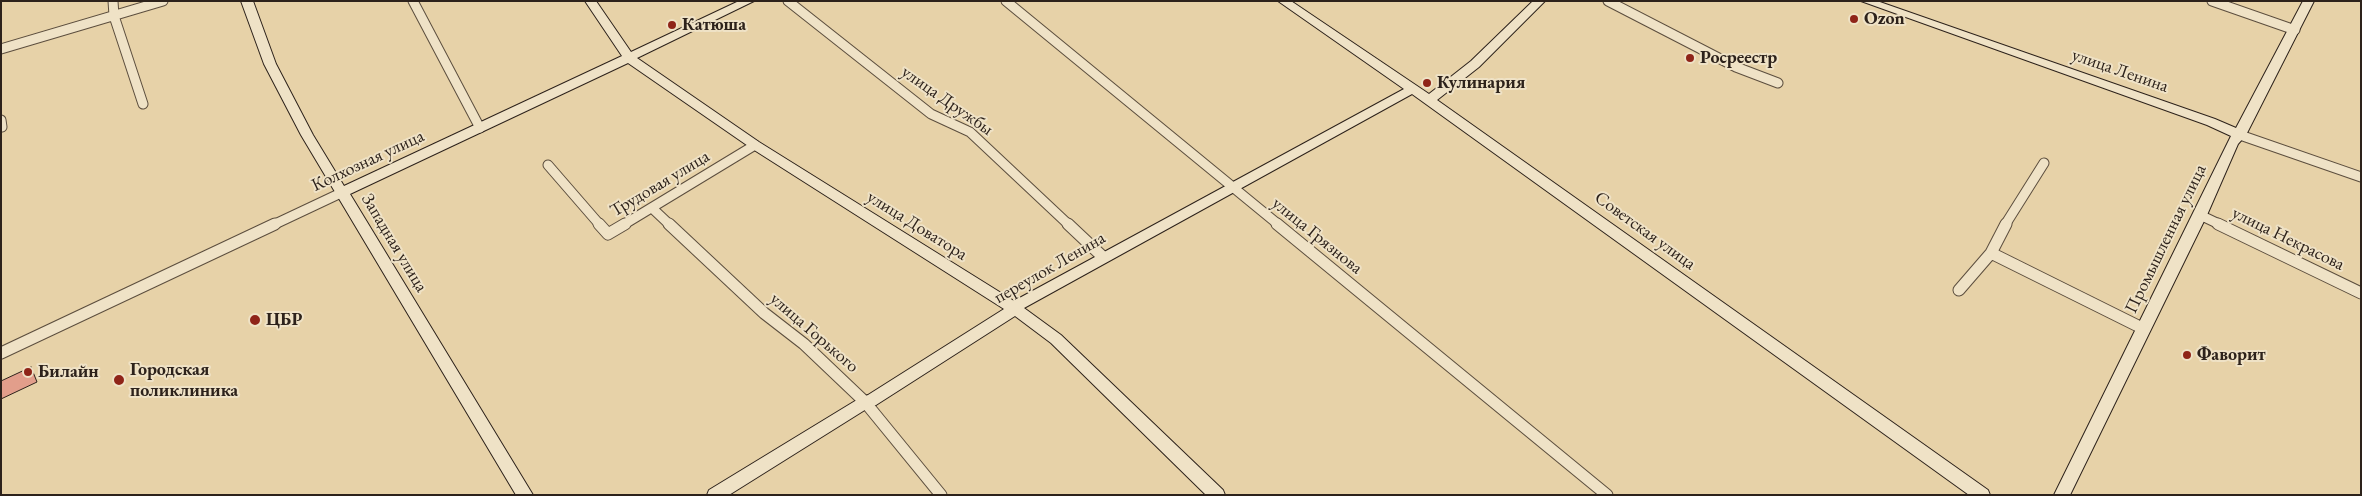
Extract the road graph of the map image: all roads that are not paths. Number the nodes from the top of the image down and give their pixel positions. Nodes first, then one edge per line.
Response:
1 (113, 1) edge
2 (163, 1) edge
3 (247, 1) edge
4 (413, 1) edge
5 (590, 1) edge
6 (749, 1) edge
7 (788, 1) edge
8 (1006, 1) edge
9 (1283, 1) edge
10 (1540, 1) edge
11 (1608, 1) edge
12 (1866, 1) edge
13 (2212, 1) edge
14 (2309, 1) edge
15 (114, 16) junction
16 (2295, 30) junction
17 (1, 49) edge
18 (630, 59) junction
19 (1778, 83) dead end
20 (1412, 89) junction
21 (1429, 100) junction
22 (143, 104) dead end
23 (480, 128) junction
24 (2240, 134) junction
25 (755, 145) junction
26 (2044, 163) dead end
27 (548, 165) dead end
28 (2361, 177) edge
29 (1232, 188) junction
30 (343, 192) junction
31 (652, 208) junction
32 (2200, 215) junction
33 (1991, 253) junction
34 (1103, 257) junction
35 (1959, 290) dead end
36 (2361, 293) edge
37 (1015, 310) junction
38 (2144, 329) junction
39 (1, 353) edge
40 (865, 402) junction
41 (525, 495) edge
42 (715, 495) edge
43 (941, 495) edge
44 (1217, 495) edge
45 (1607, 495) edge
46 (1982, 495) edge
47 (2062, 495) edge

1 - 15 street
2 - 15 street
3 - 30 street, Западная улица
4 - 23 street
5 - 18 street, улица Доватора
6 - 18 street, Колхозная улица
7 - 34 street, улица Дружбы
8 - 29 street, улица Грязнова
9 - 20 street, Советская улица
10 - 21 street
11 - 19 street
12 - 24 street, улица Ленина
13 - 16 street
14 - 16 street, Промышленная улица
15 - 17 street
15 - 22 street
16 - 24 street, Промышленная улица
18 - 23 street, Колхозная улица
18 - 25 street, улица Доватора
20 - 21 street, Советская улица
20 - 29 street, переулок Ленина
21 - 46 street, Советская улица
23 - 30 street, Колхозная улица
24 - 28 street, улица Ленина
24 - 32 street, Промышленная улица
25 - 31 street, Трудовая улица
25 - 37 street, улица Доватора
26 - 33 street
27 - 31 street, Трудовая улица
29 - 34 street, переулок Ленина
29 - 45 street, улица Грязнова
30 - 39 street, Колхозная улица
30 - 41 street, Западная улица
31 - 40 street, улица Горького
32 - 36 street, улица Некрасова
32 - 38 street, Промышленная улица
33 - 35 street
33 - 38 street
34 - 37 street, переулок Ленина
37 - 40 street, переулок Ленина
37 - 44 street, улица Доватора
38 - 47 street, Промышленная улица
40 - 42 street, переулок Ленина
40 - 43 street, улица Горького

